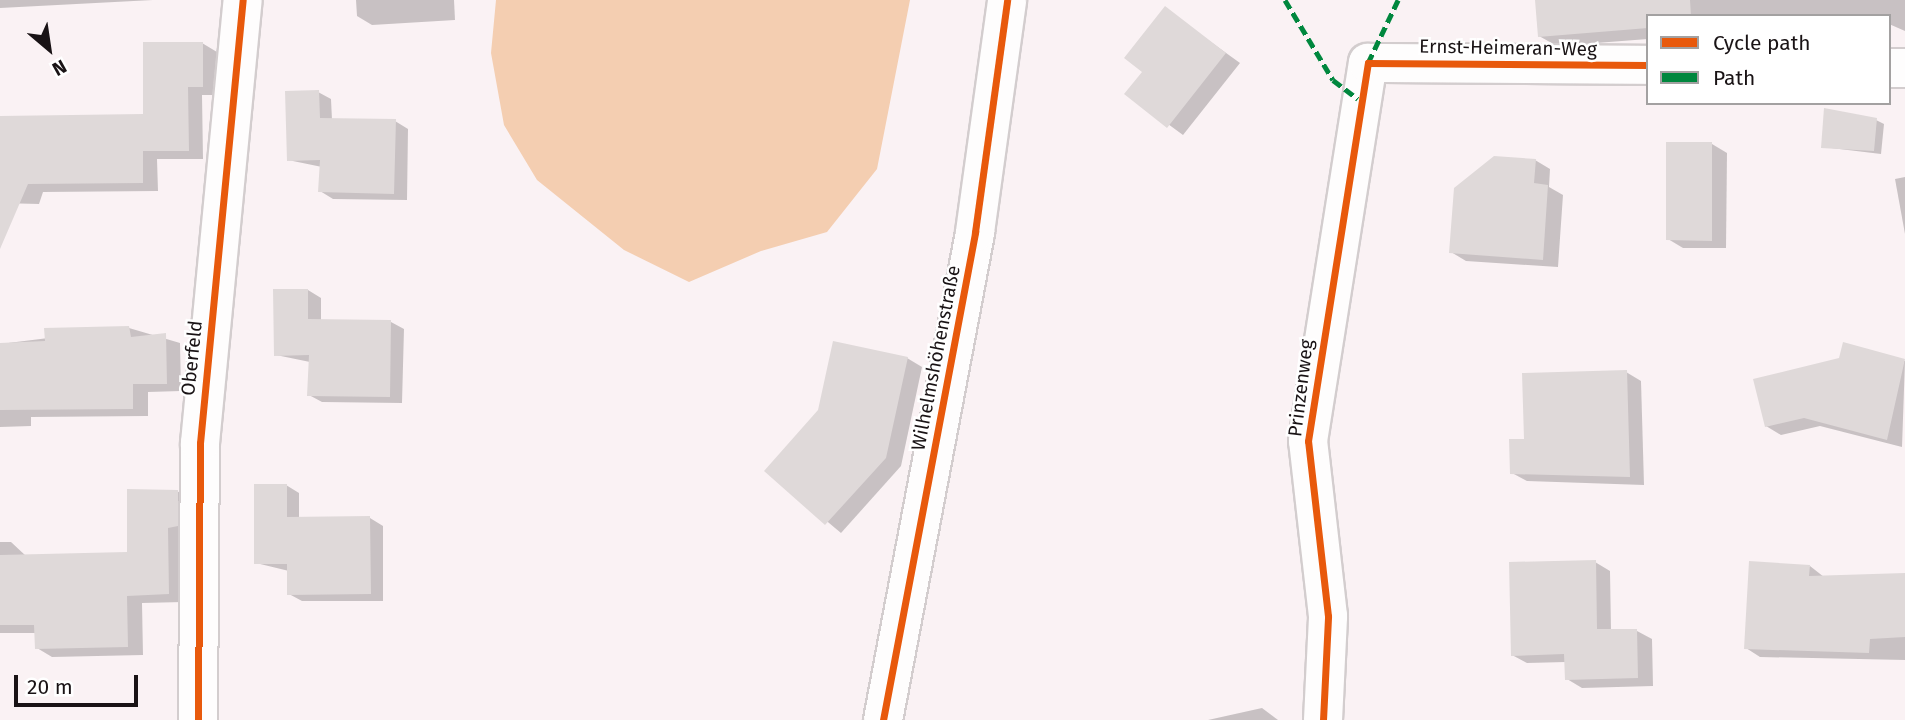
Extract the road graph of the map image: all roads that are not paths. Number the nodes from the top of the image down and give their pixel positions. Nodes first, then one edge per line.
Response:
1 (243, 0) edge
2 (1007, 0) edge
3 (1368, 63) joint
4 (1646, 65) edge
5 (198, 720) edge
6 (883, 720) edge
7 (1323, 720) edge

1 - 5 street, Oberfeld
2 - 6 street, Wilhelmshöhenstraße
3 - 4 street, Ernst-Heimeran-Weg
3 - 7 street, Prinzenweg

